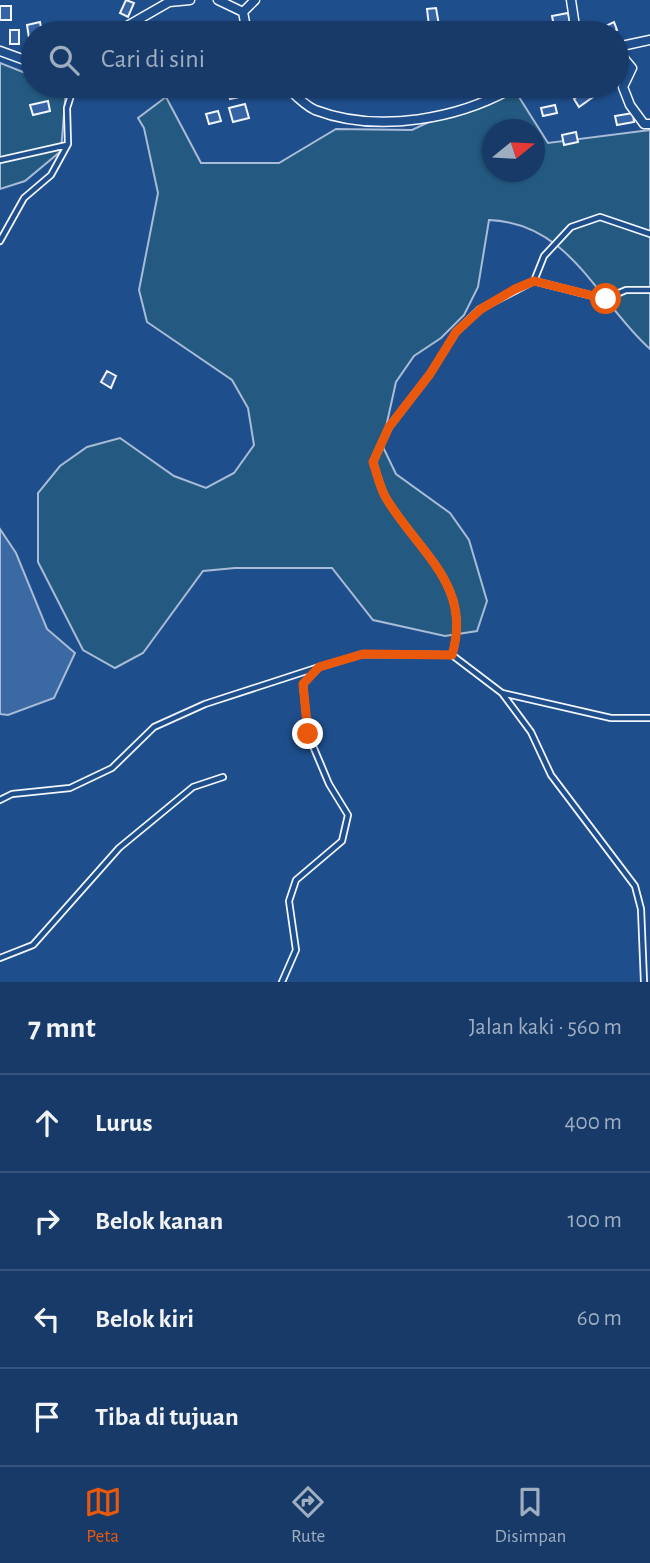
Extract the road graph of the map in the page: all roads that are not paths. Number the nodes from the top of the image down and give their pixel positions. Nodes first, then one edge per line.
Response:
1 (190, 0) edge
2 (218, 0) edge
3 (255, 0) edge
4 (571, 0) edge
5 (243, 12) junction
6 (136, 21) edge
7 (245, 21) edge
8 (574, 21) edge
9 (650, 40) edge
10 (629, 45) edge
11 (0, 51) edge
12 (21, 59) edge
13 (70, 98) edge
14 (301, 98) edge
15 (494, 98) edge
16 (627, 98) edge
17 (650, 124) edge
18 (68, 144) junction
19 (0, 160) edge
20 (650, 234) edge
21 (0, 241) edge
22 (534, 281) junction
23 (650, 290) edge
24 (452, 655) junction
25 (319, 667) junction
26 (502, 693) junction
27 (650, 718) edge
28 (223, 777) dead end
29 (0, 800) edge
30 (0, 958) edge
31 (282, 982) edge
32 (644, 982) edge

1 - 6 street
2 - 5 street
3 - 5 street
4 - 8 street
5 - 7 street
9 - 10 street
11 - 12 street
13 - 18 lane
14 - 15 street
16 - 17 street
18 - 19 lane
18 - 21 lane
20 - 22 lane
22 - 23 lane
22 - 24 lane
24 - 25 lane
24 - 26 lane
25 - 29 lane
25 - 31 lane
26 - 27 lane
26 - 32 lane
28 - 30 lane

